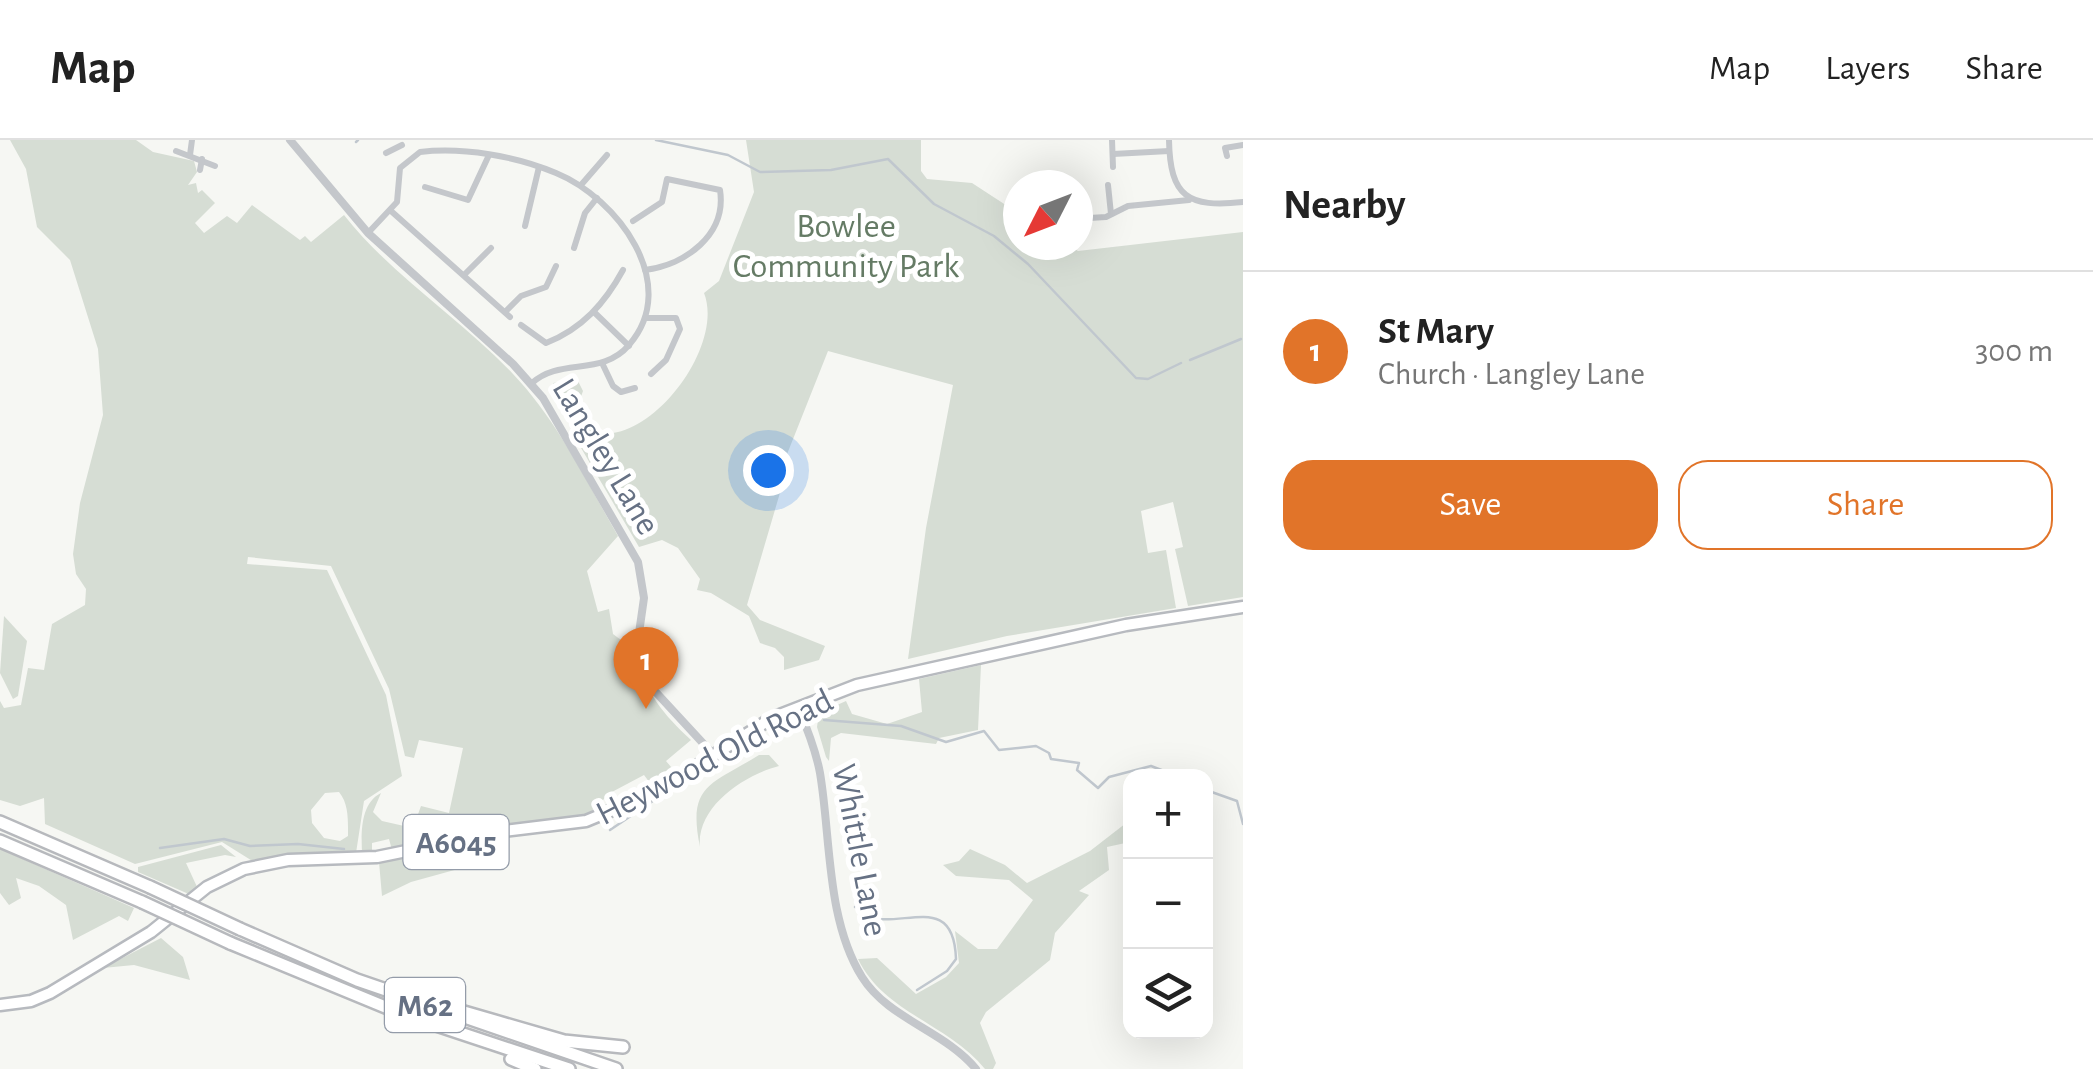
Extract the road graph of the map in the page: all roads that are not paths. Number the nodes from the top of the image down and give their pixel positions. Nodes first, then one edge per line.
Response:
1 (192, 140) edge
2 (290, 140) edge
3 (1112, 140) edge
4 (1169, 140) edge
5 (1243, 145) edge
6 (1225, 148) edge
7 (176, 151) dead end
8 (1170, 151) junction
9 (386, 154) dead end
10 (1113, 154) junction
11 (190, 155) junction
12 (489, 155) junction
13 (607, 155) dead end
14 (202, 159) junction
15 (406, 161) junction
16 (215, 166) dead end
17 (539, 167) junction
18 (1113, 167) dead end
19 (200, 170) dead end
20 (581, 185) junction
21 (1108, 185) dead end
22 (425, 187) dead end
23 (597, 198) junction
24 (1190, 199) junction
25 (1243, 202) edge
26 (391, 211) junction
27 (1110, 214) junction
28 (1093, 217) edge
29 (633, 220) dead end
30 (525, 226) dead end
31 (368, 234) junction
32 (491, 248) dead end
33 (574, 248) dead end
34 (556, 266) dead end
35 (623, 270) dead end
36 (645, 270) junction
37 (464, 275) junction
38 (595, 313) junction
39 (646, 318) junction
40 (521, 326) dead end
41 (629, 346) junction
42 (603, 365) junction
43 (650, 374) dead end
44 (532, 383) junction
45 (635, 388) dead end
46 (1243, 607) edge
47 (798, 707) junction
48 (712, 753) junction
49 (0, 822) edge
50 (0, 841) edge
51 (358, 980) junction
52 (0, 1005) edge
53 (400, 1013) junction
54 (623, 1047) dead end
55 (535, 1069) edge
56 (569, 1069) edge
57 (616, 1069) edge
58 (976, 1069) edge

1 - 11 street
2 - 31 street, Langley Lane
3 - 10 street
4 - 8 street
5 - 6 street
7 - 11 street
8 - 10 street
8 - 24 street
9 - 15 street
10 - 18 street
11 - 14 street
12 - 15 street
12 - 17 street
12 - 22 street
13 - 20 street
14 - 16 street
14 - 19 street
15 - 26 street
17 - 20 street
17 - 30 street
20 - 23 street
21 - 27 street
23 - 33 street
23 - 36 street
24 - 25 street
24 - 27 street
26 - 31 street
26 - 37 street
27 - 28 street
29 - 36 street
31 - 44 street, Langley Lane
32 - 37 street
34 - 37 street
35 - 38 street
36 - 39 street
38 - 40 street
38 - 41 street
39 - 41 street
39 - 43 street
41 - 42 street
42 - 44 street
42 - 45 street
44 - 48 street, Langley Lane
46 - 47 main road, Heywood Old Road / A6045
47 - 48 main road, Heywood Old Road / A6045
47 - 58 street, Whittle Lane
48 - 52 main road, Heywood Old Road / A6045
49 - 51 highway, M62, bridge
50 - 53 highway, M62, bridge
51 - 54 highway, M62
51 - 57 highway, M62
53 - 55 highway, M62
53 - 56 highway, M62

